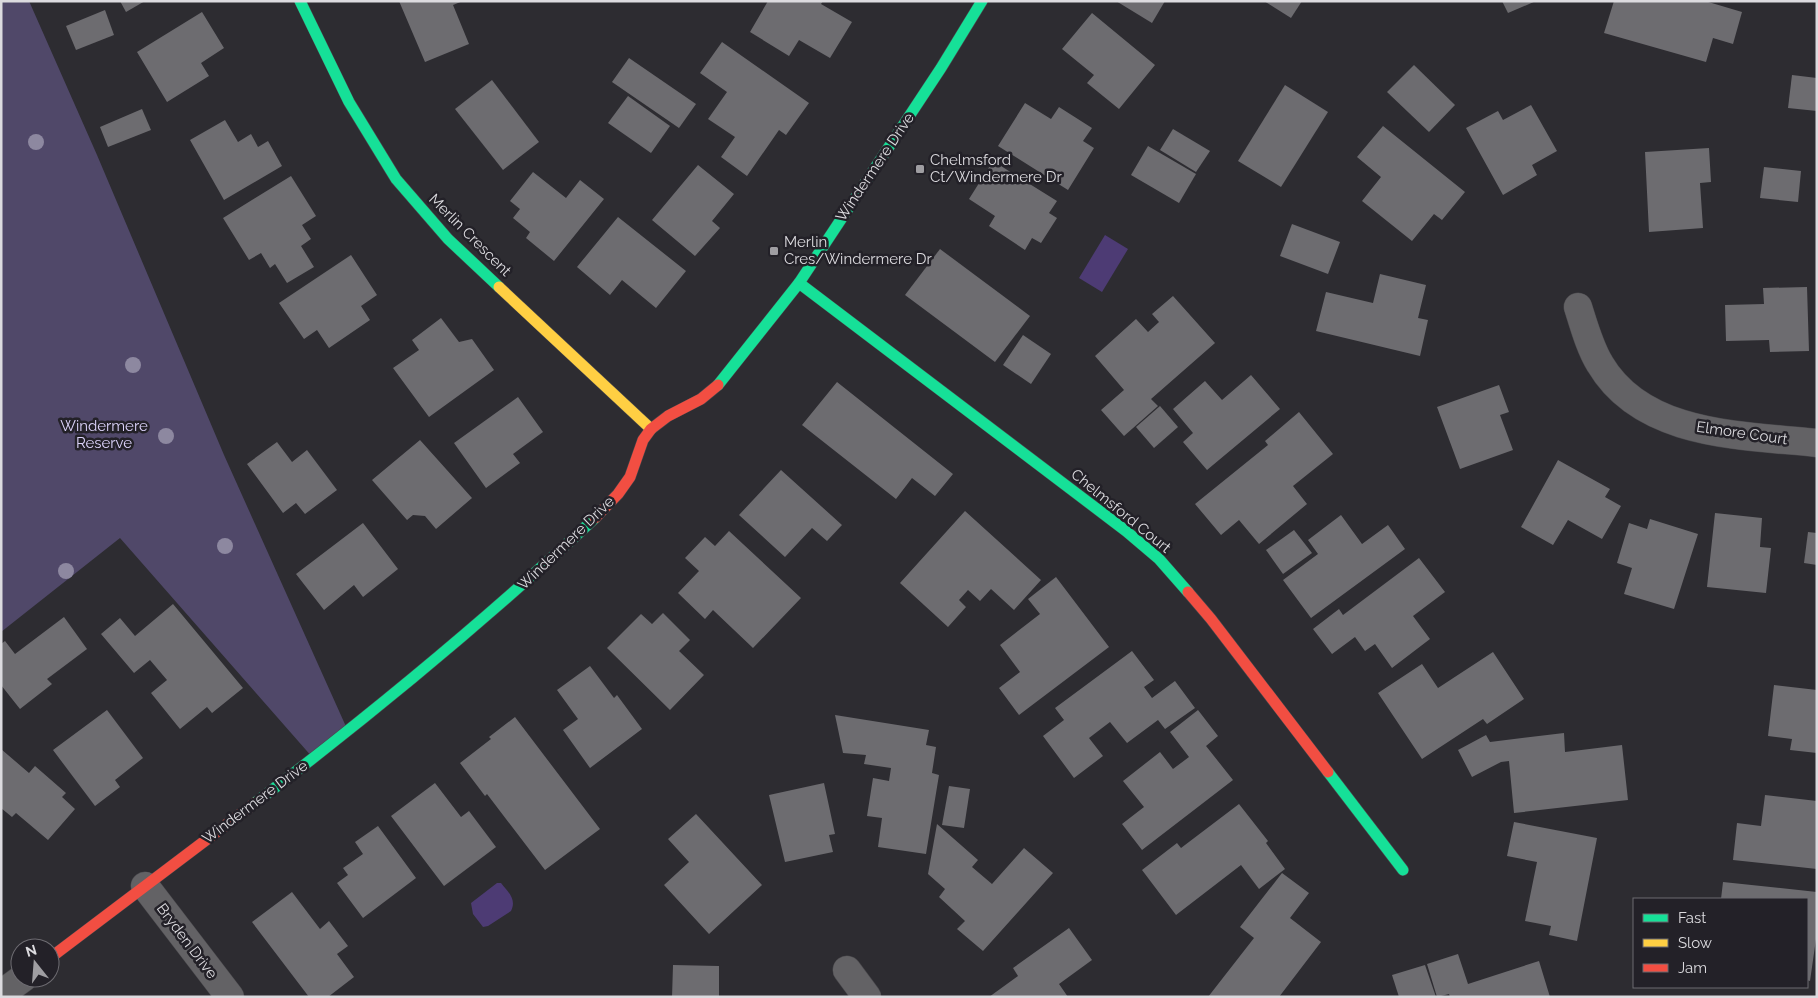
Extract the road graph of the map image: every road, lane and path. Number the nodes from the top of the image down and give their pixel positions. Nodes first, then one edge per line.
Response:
1 (300, 1) edge
2 (982, 1) edge
3 (799, 283) junction
4 (1578, 307) dead end
5 (651, 429) junction
6 (1817, 443) edge
7 (1403, 870) dead end
8 (145, 886) junction
9 (60, 950) edge
10 (847, 970) dead end
11 (230, 997) edge
12 (867, 997) edge

1 - 5 street, Merlin Crescent
2 - 3 street, Windermere Drive
3 - 5 street, Windermere Drive
3 - 7 street, Chelmsford Court
4 - 6 street, Elmore Court
5 - 8 street, Windermere Drive
8 - 9 street, Windermere Drive
8 - 11 street, Bryden Drive
10 - 12 street

